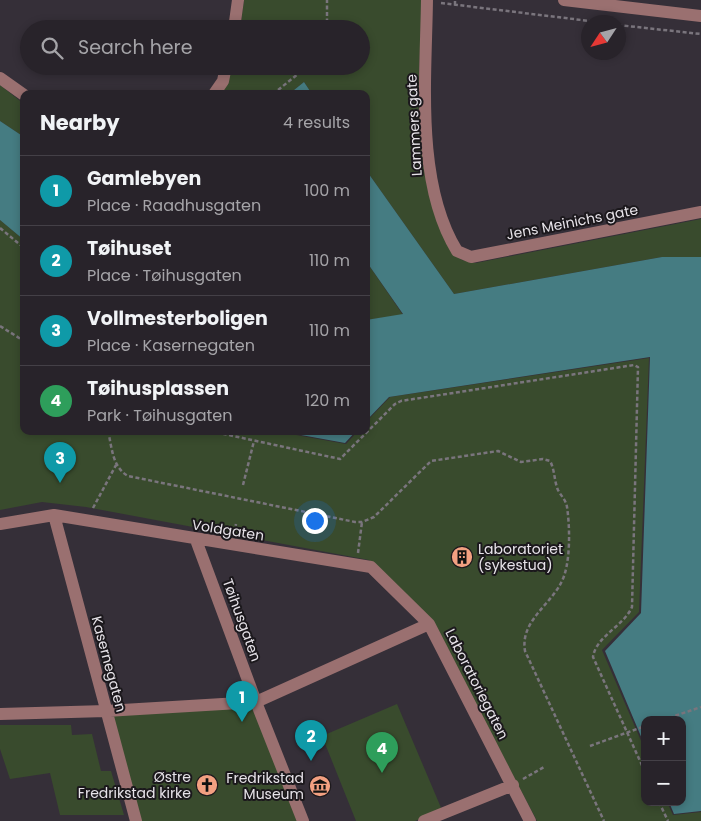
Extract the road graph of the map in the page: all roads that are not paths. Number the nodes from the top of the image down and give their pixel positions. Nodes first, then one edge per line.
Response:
1 (238, 0) edge
2 (564, 0) edge
3 (427, 1) edge
4 (658, 5) edge
5 (701, 16) edge
6 (235, 20) edge
7 (224, 75) edge
8 (0, 78) edge
9 (217, 90) edge
10 (20, 92) edge
11 (701, 212) edge
12 (453, 245) joint
13 (54, 515) junction
14 (0, 524) edge
15 (196, 540) junction
16 (429, 624) junction
17 (256, 702) junction
18 (106, 711) junction
19 (0, 714) edge
20 (513, 784) junction
21 (136, 821) edge
22 (303, 821) edge
23 (424, 821) edge
24 (530, 821) edge

1 - 6 street
2 - 4 street
3 - 12 street, Lammers gate
4 - 5 street
7 - 9 street
8 - 10 street
11 - 12 street, Jens Meinichs gate
13 - 14 street, Voldgaten
13 - 15 street, Voldgaten
13 - 18 street, Kasernegaten
15 - 16 street, Voldgaten
15 - 17 street, Tøihusgaten
16 - 17 street, Laboratoriegaten
16 - 20 street, Laboratoriegaten
17 - 18 street
17 - 22 street, Tøihusgaten
18 - 19 street
18 - 21 street, Kasernegaten
20 - 23 street
20 - 24 street, Laboratoriegaten

